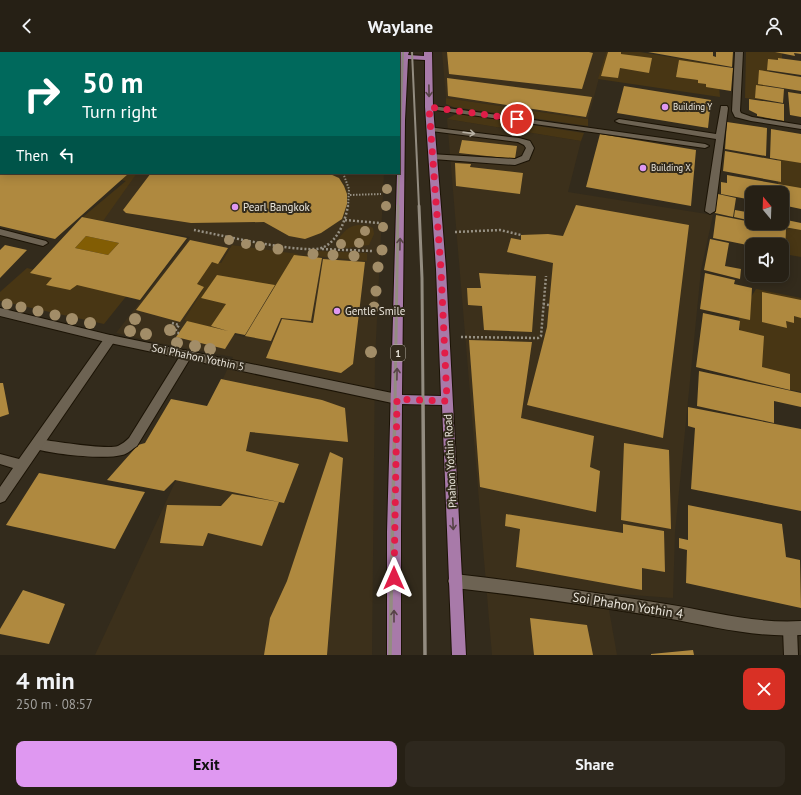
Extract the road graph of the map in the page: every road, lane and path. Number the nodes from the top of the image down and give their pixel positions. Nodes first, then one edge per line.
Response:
1 (739, 52) edge
2 (428, 55) edge
3 (403, 59) edge
4 (401, 92) edge
5 (429, 107) junction
6 (738, 115) junction
7 (619, 121) dead end
8 (801, 127) edge
9 (431, 128) junction
10 (400, 134) edge
11 (720, 138) junction
12 (705, 146) dead end
13 (433, 156) junction
14 (344, 174) edge
15 (381, 194) dead end
16 (350, 195) junction
17 (710, 211) dead end
18 (345, 220) junction
19 (379, 223) dead end
20 (194, 230) dead end
21 (0, 232) edge
22 (448, 232) dead end
23 (521, 235) dead end
24 (43, 243) dead end
25 (321, 248) junction
26 (372, 251) dead end
27 (546, 276) dead end
28 (543, 304) junction
29 (549, 305) dead end
30 (0, 312) edge
31 (172, 323) dead end
32 (178, 334) dead end
33 (455, 337) dead end
34 (110, 339) junction
35 (187, 354) junction
36 (397, 399) junction
37 (447, 401) junction
38 (37, 444) junction
39 (0, 459) edge
40 (22, 465) junction
41 (0, 497) edge
42 (455, 581) junction
43 (796, 629) edge
44 (394, 655) edge
45 (459, 655) edge
46 (791, 655) edge

1 - 6 street
2 - 3 main road
2 -> 5 main road, Phahon Yothin Road
3 - 4 main road, 1
4 - 10 main road, 1
5 - 9 main road, Phahon Yothin Road
5 - 12 street
6 - 8 street
6 - 11 street
7 - 11 street
9 - 13 main road, Phahon Yothin Road
9 -> 13 street
36 -> 10 main road, 1
11 - 17 street
13 - 37 main road, Phahon Yothin Road
14 - 16 path
15 - 16 path
16 - 18 path
18 - 19 path
18 - 25 path
20 - 25 path
21 - 24 street
22 - 23 path
25 - 26 path
27 - 28 path
28 - 29 path
28 - 33 path
30 - 34 street, Soi Phahon Yothin 5
31 - 32 path
34 - 35 street, Soi Phahon Yothin 5
34 - 38 street
35 - 36 street, Soi Phahon Yothin 5
35 - 38 street
36 - 37 main road
44 -> 36 main road, 1
37 -> 42 main road, Phahon Yothin Road
38 - 40 street
39 - 40 street
40 - 41 street
42 - 43 street, Soi Phahon Yothin 4
42 - 45 main road, Phahon Yothin Road
43 - 46 street

